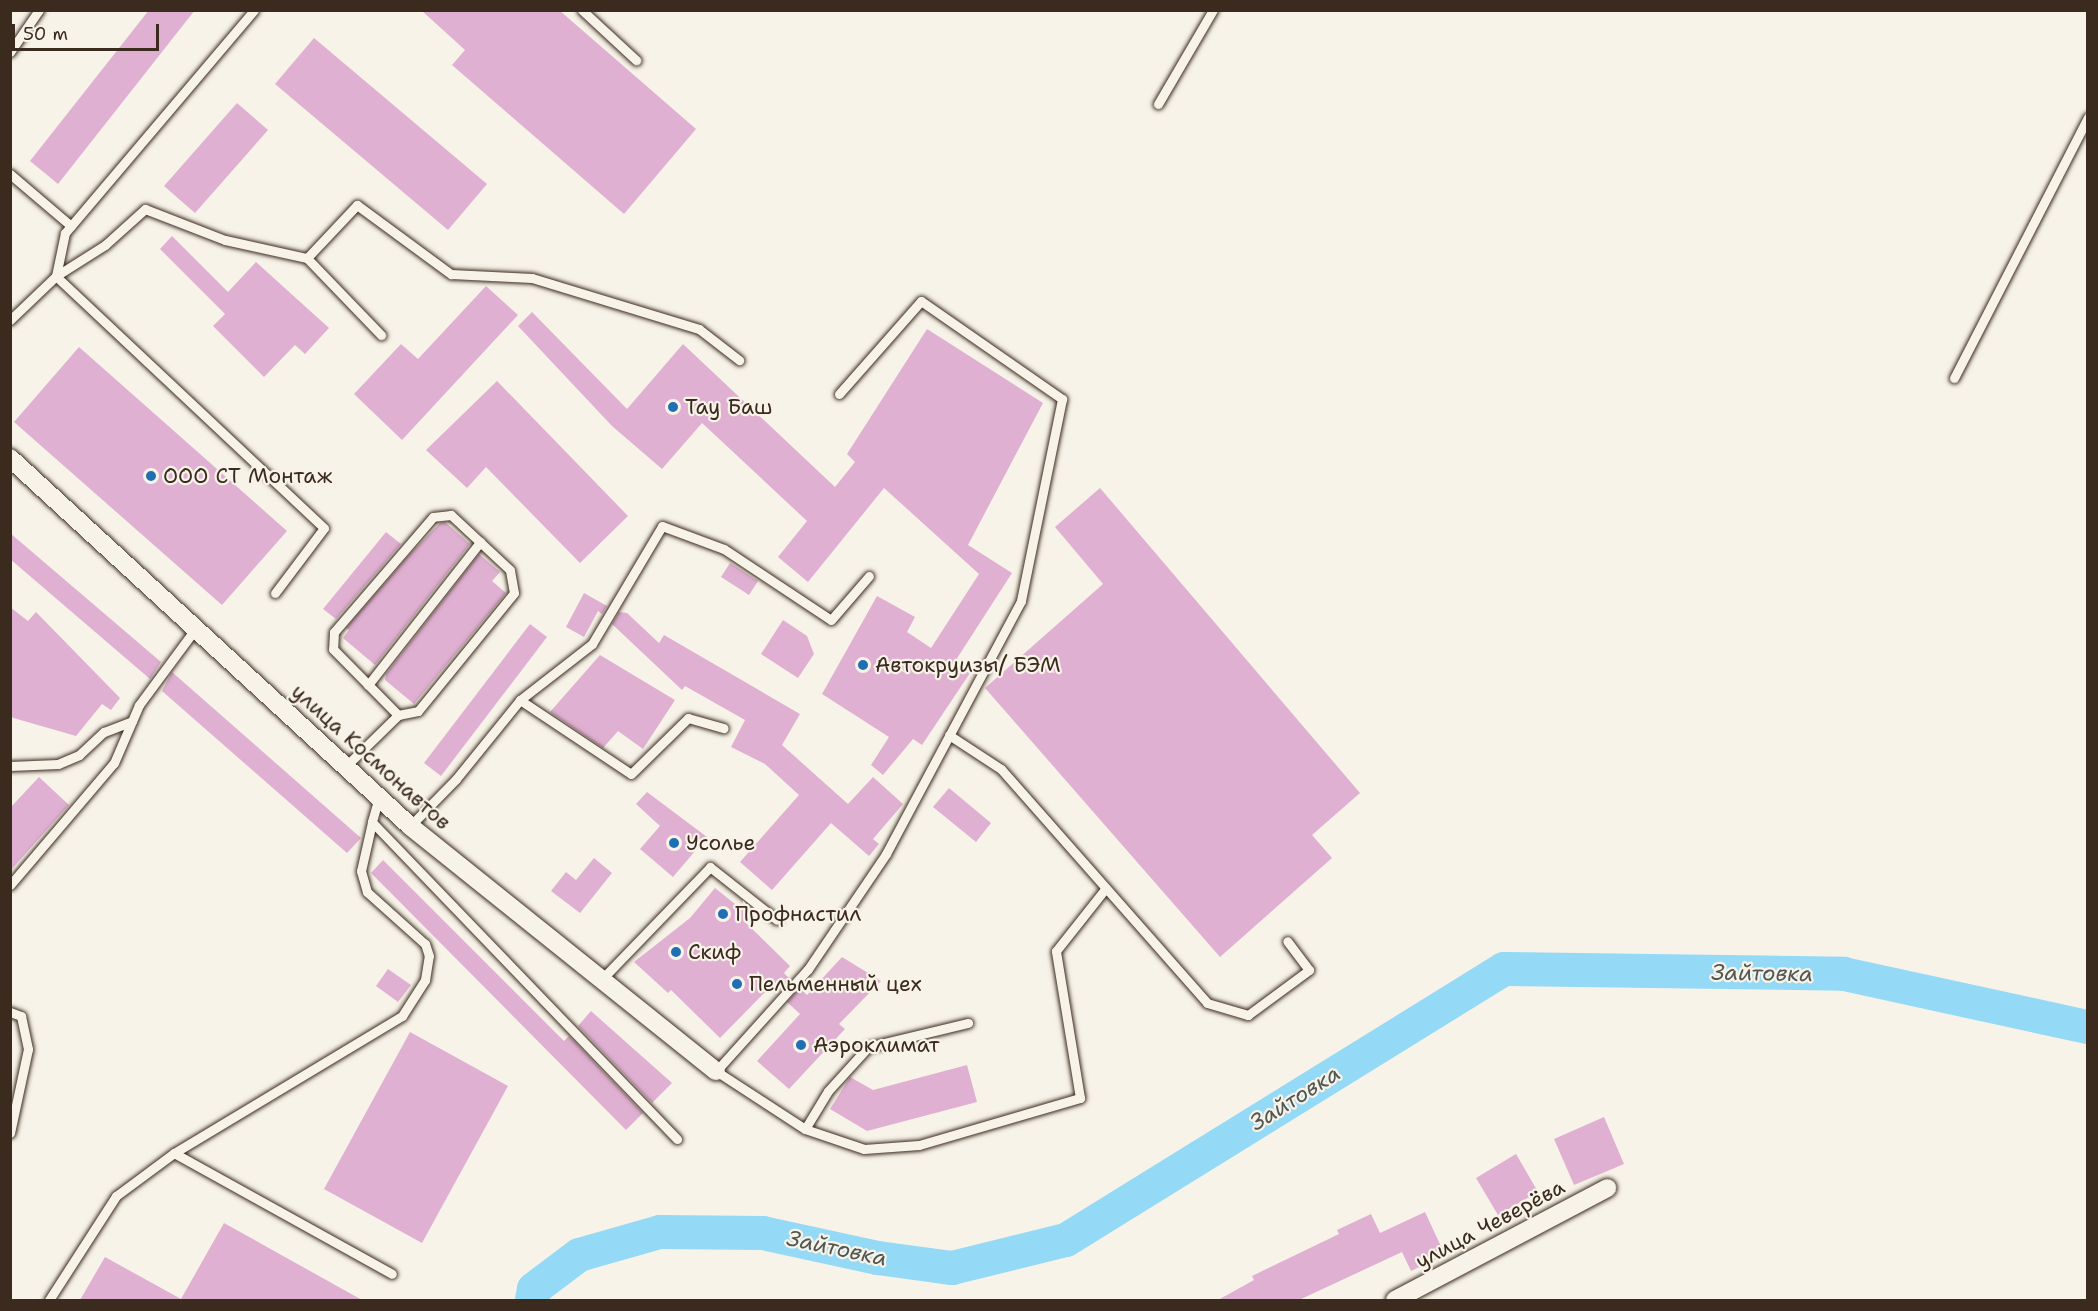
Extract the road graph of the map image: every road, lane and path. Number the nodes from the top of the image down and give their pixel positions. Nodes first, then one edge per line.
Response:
1 (39, 10) edge
2 (254, 10) edge
3 (582, 10) edge
4 (1213, 10) edge
5 (10, 52) edge
6 (636, 60) dead end
7 (1158, 104) dead end
8 (2088, 117) edge
9 (10, 174) edge
10 (71, 226) junction
11 (307, 258) junction
12 (56, 276) junction
13 (10, 320) edge
14 (381, 335) dead end
15 (739, 360) dead end
16 (1954, 378) dead end
17 (839, 394) dead end
18 (10, 458) edge
19 (480, 542) junction
20 (869, 576) dead end
21 (275, 593) dead end
22 (196, 628) junction
23 (368, 685) junction
24 (520, 700) junction
25 (398, 715) junction
26 (132, 721) junction
27 (724, 728) dead end
28 (949, 735) junction
29 (10, 766) edge
30 (346, 766) junction
31 (379, 797) junction
32 (372, 822) junction
33 (410, 826) junction
34 (10, 885) edge
35 (1106, 888) junction
36 (777, 920) dead end
37 (1287, 941) dead end
38 (601, 980) junction
39 (10, 1012) edge
40 (968, 1023) dead end
41 (716, 1071) junction
42 (806, 1129) junction
43 (10, 1132) edge
44 (678, 1139) dead end
45 (174, 1153) junction
46 (1607, 1188) dead end
47 (392, 1274) dead end
48 (49, 1300) edge
49 (1395, 1300) edge

1 - 5 lane
2 - 10 lane
3 - 6 lane
4 - 7 lane
8 - 16 lane
9 - 10 lane
10 - 12 lane
11 - 12 lane
11 - 14 lane
11 - 15 lane
12 - 13 lane
12 - 21 lane
17 - 28 lane
18 - 22 street, улица Космонавтов
19 - 23 lane
19 - 23 lane
19 - 25 lane
20 - 24 lane
22 - 26 lane
22 - 30 street, улица Космонавтов
23 - 25 lane
24 - 27 lane
24 - 33 lane
25 - 30 lane
26 - 29 lane
26 - 34 lane
28 - 35 lane
28 - 41 lane
30 - 31 street, улица Космонавтов
31 - 32 lane
31 - 33 street, улица Космонавтов
32 - 44 lane
32 - 45 lane
33 - 38 street, улица Космонавтов
35 - 37 lane
35 - 42 lane
36 - 38 lane
38 - 41 street, улица Космонавтов
39 - 43 lane
40 - 42 lane
41 - 42 lane
45 - 47 lane
45 - 48 lane
46 - 49 street, улица Чеверёва

